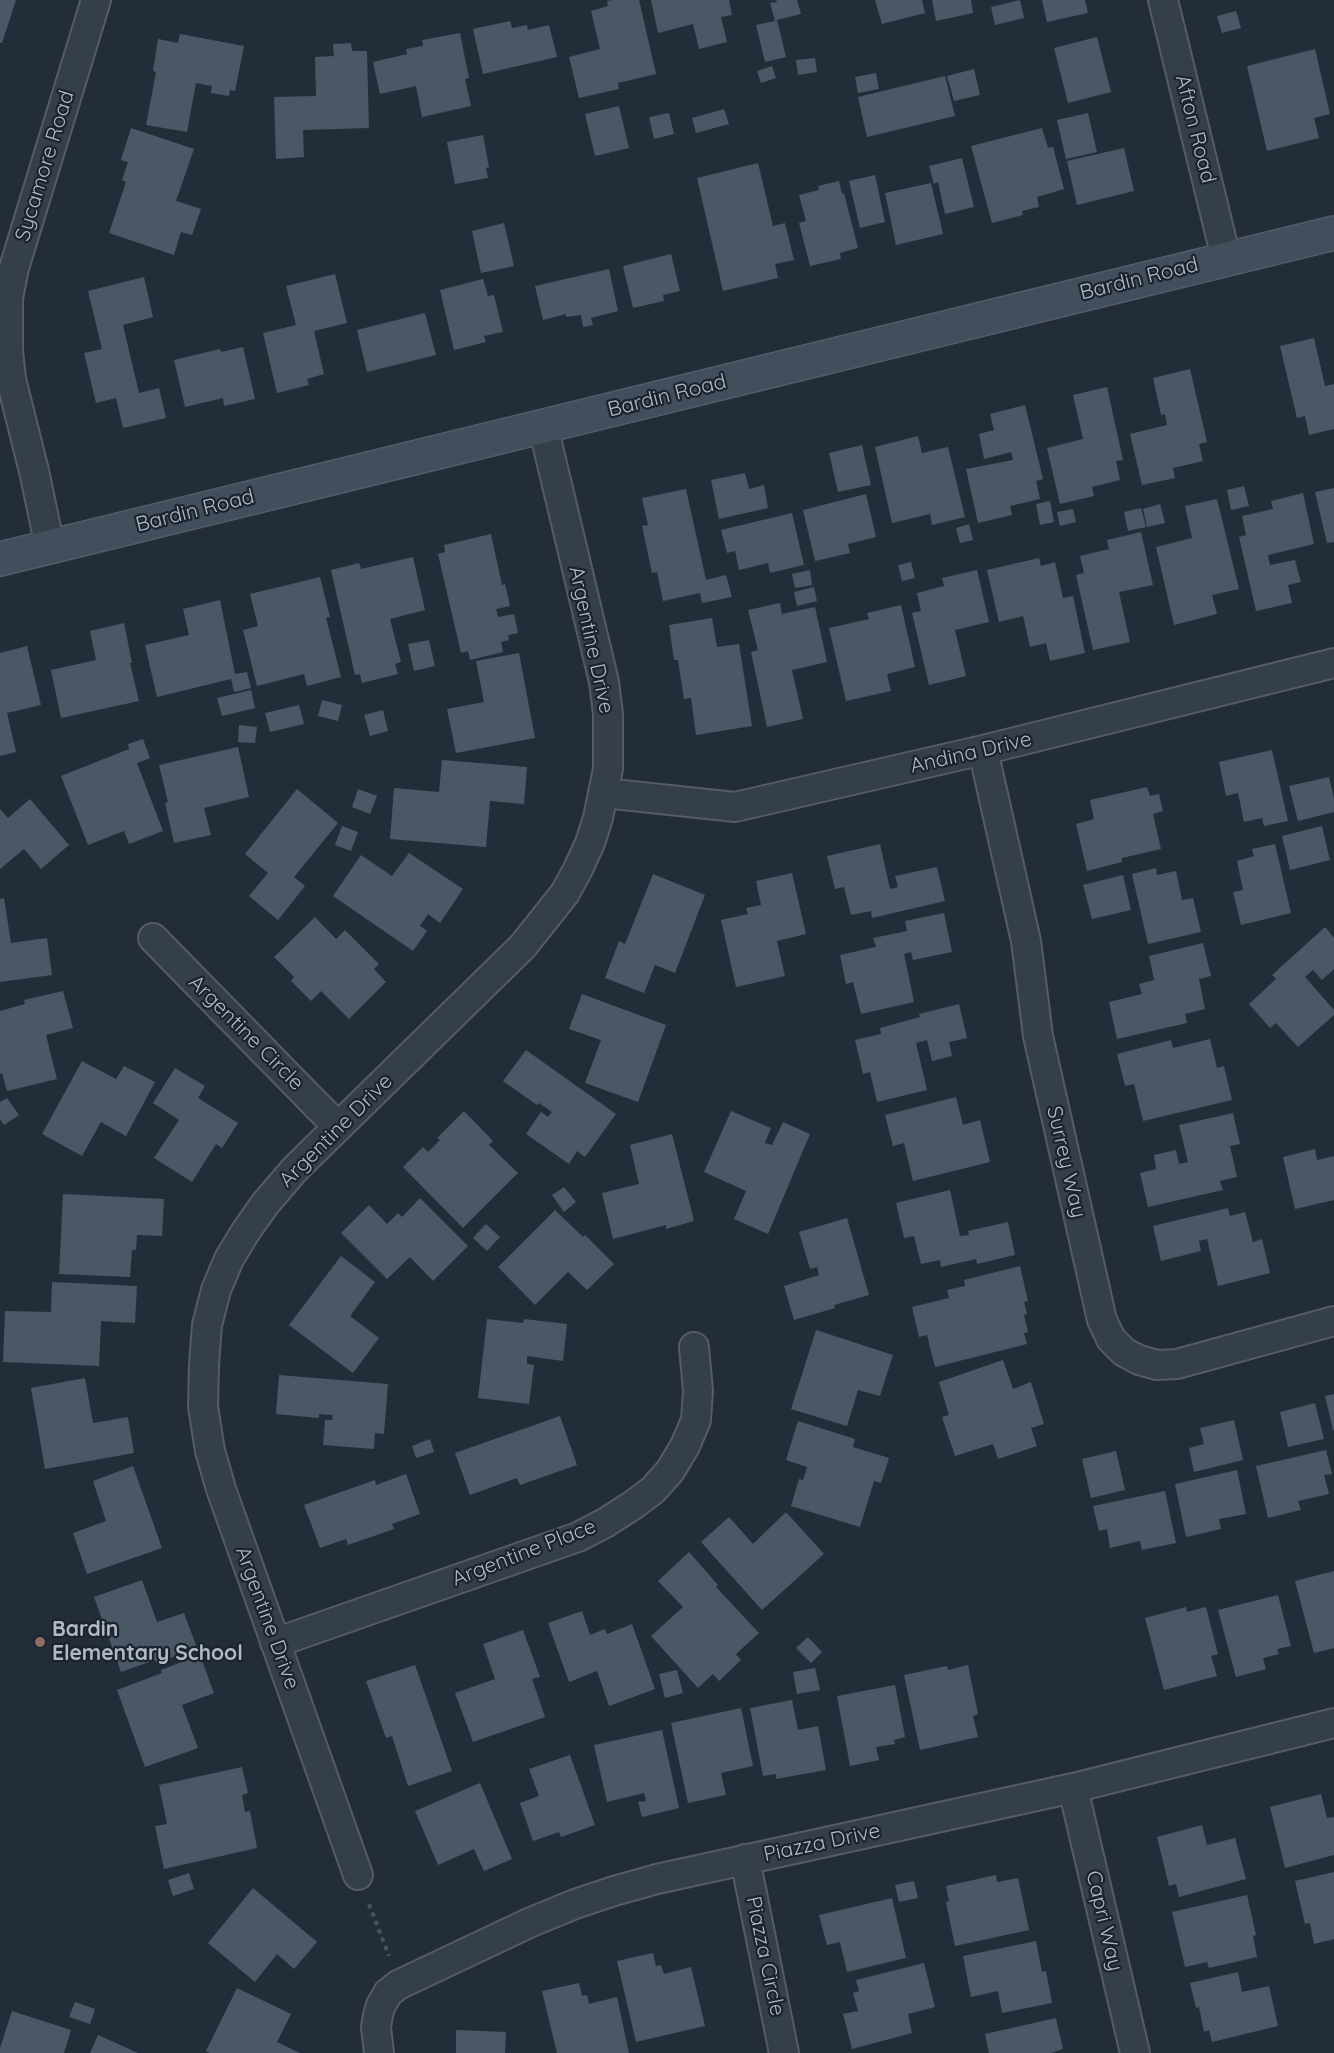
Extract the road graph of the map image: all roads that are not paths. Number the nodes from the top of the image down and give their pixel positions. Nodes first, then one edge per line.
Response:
1 (96, 0) edge
2 (1163, 0) edge
3 (1334, 233) edge
4 (1226, 258) junction
5 (543, 426) junction
6 (50, 547) junction
7 (0, 559) edge
8 (1334, 663) edge
9 (983, 750) junction
10 (604, 793) junction
11 (153, 938) dead end
12 (338, 1127) junction
13 (1334, 1321) edge
14 (694, 1347) dead end
15 (275, 1643) junction
16 (1334, 1724) edge
17 (1073, 1788) junction
18 (745, 1859) junction
19 (358, 1875) road end
20 (379, 2053) edge
21 (784, 2053) edge
22 (1134, 2053) edge

1 - 6 street, Sycamore Road
2 - 4 street, Afton Road
3 - 4 street, Bardin Road
4 - 5 street, Bardin Road
5 - 6 street, Bardin Road
5 - 10 street, Argentine Drive
6 - 7 street, Bardin Road
8 - 9 street, Andina Drive
9 - 10 street, Andina Drive
9 - 13 street, Surrey Way
10 - 12 street, Argentine Drive
11 - 12 street, Argentine Circle
12 - 15 street, Argentine Drive
14 - 15 street, Argentine Place
15 - 19 street, Argentine Drive
16 - 17 street, Piazza Drive
17 - 18 street, Piazza Drive
17 - 22 street, Capri Way
18 - 20 street, Piazza Drive
18 - 21 street, Piazza Circle

